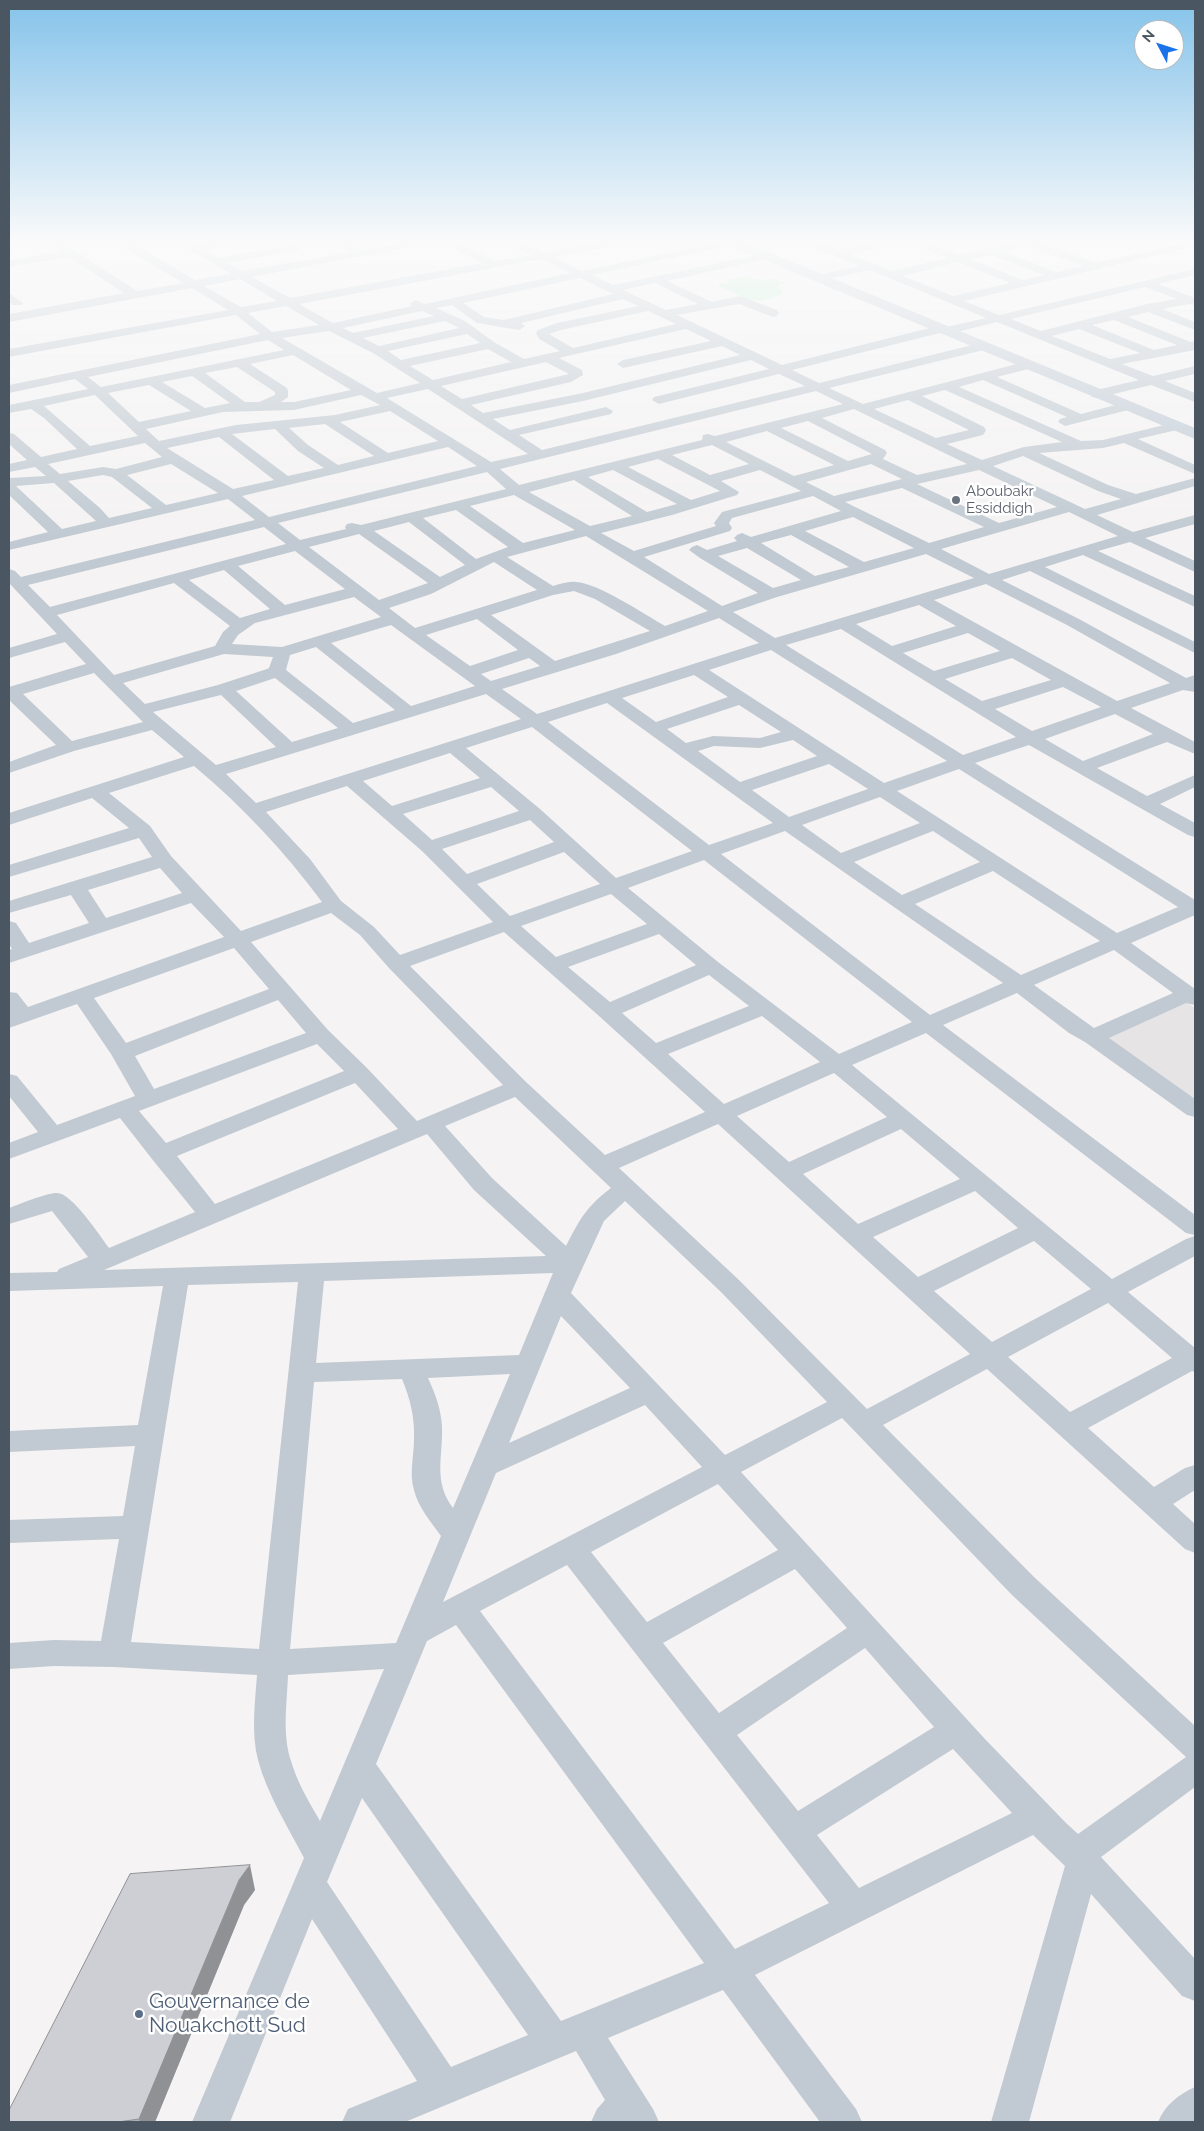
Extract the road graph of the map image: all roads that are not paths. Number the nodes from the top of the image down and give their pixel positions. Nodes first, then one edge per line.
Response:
1 (17, 338) dead end
2 (80, 338) edge
3 (159, 338) edge
4 (203, 338) edge
5 (258, 338) edge
6 (274, 338) edge
7 (353, 338) edge
8 (421, 338) edge
9 (481, 338) edge
10 (547, 338) edge
11 (631, 338) edge
12 (716, 338) edge
13 (907, 338) edge
14 (965, 338) edge
15 (1046, 338) edge
16 (1114, 338) edge
17 (1174, 338) edge
18 (77, 339) joint
19 (156, 339) dead end
20 (723, 342) junction
21 (46, 345) junction
22 (490, 345) junction
23 (984, 346) junction
24 (1194, 346) edge
25 (216, 347) junction
26 (594, 347) junction
27 (33, 348) junction
28 (376, 350) junction
29 (858, 350) junction
30 (296, 351) junction
31 (572, 352) junction
32 (9, 353) edge
33 (1154, 354) junction
34 (752, 356) junction
35 (547, 358) junction
36 (238, 362) junction
37 (522, 363) junction
38 (1109, 363) junction
39 (400, 364) junction
40 (623, 364) junction
41 (1028, 365) junction
42 (76, 367) junction
43 (896, 368) junction
44 (780, 369) junction
45 (1195, 370) edge
46 (194, 371) junction
47 (21, 374) dead end
48 (984, 376) junction
49 (150, 380) junction
50 (650, 380) junction
51 (1153, 380) junction
52 (555, 381) junction
53 (34, 384) junction
54 (429, 384) junction
55 (632, 384) junction
56 (946, 386) junction
57 (819, 388) junction
58 (9, 389) edge
59 (98, 391) junction
60 (362, 391) junction
61 (1097, 394) junction
62 (911, 396) junction
63 (376, 397) junction
64 (583, 397) junction
65 (1195, 398) edge
66 (659, 400) junction
67 (460, 403) junction
68 (33, 404) junction
69 (263, 405) junction
70 (242, 406) junction
71 (1127, 406) junction
72 (391, 407) junction
73 (858, 407) junction
74 (223, 408) junction
75 (9, 409) edge
76 (606, 411) junction
77 (202, 412) junction
78 (482, 417) junction
79 (810, 417) junction
80 (1079, 418) junction
81 (685, 419) junction
82 (328, 420) junction
83 (277, 424) junction
84 (1176, 426) junction
85 (136, 427) junction
86 (256, 427) junction
87 (769, 427) junction
88 (1042, 429) junction
89 (644, 430) junction
90 (221, 432) junction
91 (508, 434) junction
92 (1195, 434) edge
93 (1126, 439) junction
94 (10, 440) edge
95 (713, 441) junction
96 (153, 442) junction
97 (449, 442) junction
98 (934, 443) junction
99 (1080, 445) junction
100 (87, 451) junction
101 (1024, 451) junction
102 (540, 455) junction
103 (661, 455) junction
104 (384, 457) junction
105 (173, 459) junction
106 (872, 459) junction
107 (38, 462) junction
108 (760, 465) junction
109 (981, 465) junction
110 (616, 466) junction
111 (846, 466) junction
112 (9, 468) edge
113 (340, 468) junction
114 (489, 468) junction
115 (1195, 470) edge
116 (116, 473) junction
117 (577, 476) junction
118 (55, 479) junction
119 (708, 480) junction
120 (285, 481) junction
121 (792, 481) junction
122 (9, 482) edge
123 (909, 482) junction
124 (1195, 482) edge
125 (9, 487) edge
126 (517, 491) junction
127 (813, 492) junction
128 (230, 494) junction
129 (382, 494) junction
130 (1136, 499) junction
131 (830, 501) junction
132 (690, 505) junction
133 (458, 506) junction
134 (164, 510) junction
135 (1078, 511) junction
136 (308, 512) junction
137 (853, 512) junction
138 (412, 517) junction
139 (644, 517) junction
140 (1195, 519) edge
141 (268, 522) junction
142 (106, 524) junction
143 (725, 528) junction
144 (997, 528) junction
145 (363, 530) junction
146 (793, 530) junction
147 (588, 531) junction
148 (59, 534) junction
149 (1131, 537) junction
150 (683, 541) junction
151 (750, 542) junction
152 (299, 545) junction
153 (9, 546) edge
154 (520, 548) junction
155 (928, 550) junction
156 (1084, 550) junction
157 (704, 554) junction
158 (495, 556) junction
159 (632, 556) junction
160 (227, 565) junction
161 (475, 566) junction
162 (1032, 566) junction
163 (1195, 567) edge
164 (863, 568) junction
165 (176, 578) junction
166 (13, 579) edge
167 (986, 580) junction
168 (814, 582) junction
169 (440, 584) junction
170 (357, 591) junction
171 (550, 591) junction
172 (770, 594) junction
173 (920, 599) junction
174 (1195, 602) edge
175 (376, 606) junction
176 (720, 610) junction
177 (282, 611) junction
178 (47, 613) junction
179 (480, 614) junction
180 (392, 619) junction
181 (843, 623) junction
182 (240, 625) junction
183 (971, 627) junction
184 (664, 632) junction
185 (413, 634) junction
186 (70, 636) junction
187 (320, 642) junction
188 (773, 644) junction
189 (1195, 648) edge
190 (223, 649) junction
191 (532, 651) junction
192 (282, 652) junction
193 (889, 652) junction
194 (1014, 652) junction
195 (9, 653) edge
196 (552, 667) junction
197 (696, 669) junction
198 (277, 671) junction
199 (469, 672) junction
200 (105, 674) junction
201 (932, 677) junction
202 (1065, 680) junction
203 (1192, 685) edge
204 (490, 688) junction
205 (224, 689) junction
206 (9, 692) edge
207 (610, 697) junction
208 (740, 699) junction
209 (982, 708) junction
210 (1115, 708) junction
211 (408, 712) junction
212 (149, 717) junction
213 (535, 720) junction
214 (654, 728) junction
215 (351, 730) junction
216 (794, 734) junction
217 (1168, 735) junction
218 (1030, 738) junction
219 (453, 746) junction
220 (68, 747) junction
221 (289, 749) junction
222 (1195, 749) edge
223 (683, 750) junction
224 (831, 757) junction
225 (961, 762) junction
226 (205, 765) junction
227 (1083, 767) junction
228 (9, 768) edge
229 (350, 779) junction
230 (494, 780) junction
231 (1195, 780) edge
232 (739, 788) junction
233 (882, 790) junction
234 (96, 792) junction
235 (1147, 803) junction
236 (253, 810) junction
237 (390, 812) junction
238 (533, 813) junction
239 (9, 819) edge
240 (788, 824) junction
241 (935, 824) junction
242 (143, 830) junction
243 (1195, 831) edge
244 (567, 844) junction
245 (429, 847) junction
246 (706, 853) junction
247 (164, 860) junction
248 (839, 860) junction
249 (996, 863) junction
250 (9, 871) edge
251 (464, 882) junction
252 (613, 886) junction
253 (76, 887) junction
254 (195, 895) junction
255 (901, 902) junction
256 (334, 905) junction
257 (9, 908) edge
258 (1195, 908) edge
259 (506, 924) junction
260 (101, 926) junction
261 (661, 926) junction
262 (9, 927) edge
263 (238, 940) junction
264 (1116, 942) junction
265 (16, 955) edge
266 (396, 964) junction
267 (553, 965) junction
268 (711, 966) junction
269 (1018, 983) junction
270 (282, 991) junction
271 (81, 995) junction
272 (1192, 996) edge
273 (9, 998) edge
274 (764, 1008) junction
275 (607, 1011) junction
276 (16, 1018) edge
277 (928, 1024) junction
278 (320, 1035) junction
279 (1093, 1037) junction
280 (122, 1053) junction
281 (652, 1053) junction
282 (837, 1064) junction
283 (359, 1073) junction
284 (10, 1084) edge
285 (518, 1087) junction
286 (148, 1100) junction
287 (125, 1108) junction
288 (1195, 1110) edge
289 (720, 1115) junction
290 (903, 1119) junction
291 (422, 1127) junction
292 (52, 1134) junction
293 (9, 1151) edge
294 (160, 1154) junction
295 (602, 1166) junction
296 (786, 1173) junction
297 (977, 1181) junction
298 (626, 1188) junction
299 (211, 1215) junction
300 (9, 1216) edge
301 (1195, 1227) edge
302 (1036, 1230) junction
303 (855, 1235) junction
304 (1195, 1245) edge
305 (104, 1260) junction
306 (570, 1264) junction
307 (312, 1272) junction
308 (177, 1276) junction
309 (55, 1280) junction
310 (9, 1282) edge
311 (915, 1289) junction
312 (1110, 1292) junction
313 (557, 1295) junction
314 (990, 1355) junction
315 (1193, 1361) edge
316 (528, 1364) junction
317 (411, 1369) junction
318 (302, 1373) junction
319 (649, 1391) junction
320 (855, 1413) junction
321 (1068, 1426) junction
322 (151, 1435) junction
323 (9, 1441) edge
324 (486, 1466) junction
325 (721, 1470) junction
326 (1195, 1476) edge
327 (1153, 1502) junction
328 (135, 1527) junction
329 (9, 1531) edge
330 (457, 1536) junction
331 (1195, 1541) edge
332 (571, 1548) junction
333 (798, 1553) junction
334 (460, 1607) junction
335 (868, 1630) junction
336 (643, 1639) junction
337 (412, 1643) junction
338 (114, 1654) junction
339 (9, 1656) edge
340 (274, 1663) junction
341 (957, 1730) junction
342 (716, 1732) junction
343 (1195, 1746) edge
344 (359, 1766) junction
345 (1195, 1768) edge
346 (1037, 1817) junction
347 (794, 1831) junction
348 (1080, 1858) junction
349 (315, 1870) junction
350 (854, 1907) junction
351 (729, 1970) junction
352 (1195, 1984) edge
353 (568, 2036) junction
354 (443, 2088) junction
355 (1195, 2106) edge
356 (626, 2115) edge
357 (1015, 2119) edge
358 (211, 2122) edge
359 (361, 2122) edge
360 (843, 2122) edge
361 (1176, 2122) edge

1 - 27 street
2 - 18 street
3 - 19 street
4 - 25 street
5 - 25 street
6 - 30 street
7 - 28 street
8 - 28 street
9 - 22 street
10 - 31 street
11 - 26 street
12 - 20 street
13 - 29 street
14 - 23 main road
15 - 38 street
16 - 33 street
17 - 24 street
18 - 21 street
20 - 34 street
20 - 40 street
21 - 27 street
21 - 42 street
22 - 37 street
22 - 39 street
23 - 41 main road
23 - 43 street
24 - 33 street
25 - 42 street
26 - 31 street
26 - 40 street
27 - 32 street
28 - 39 street
29 - 43 street
29 - 44 street
30 - 36 street
30 - 60 street
31 - 35 street
33 - 38 street
34 - 44 street
34 - 50 street
35 - 37 street
35 - 52 street
36 - 46 street
36 - 69 street
37 - 54 street
38 - 51 street
39 - 54 street
40 - 50 street
41 - 48 street
41 - 61 main road
42 - 53 street
42 - 59 street
43 - 57 street
44 - 57 street
44 - 66 street
45 - 51 street
46 - 49 street
46 - 70 street
47 - 53 street
48 - 56 street
48 - 80 street
49 - 59 street
49 - 77 street
50 - 55 street
51 - 61 street
51 - 65 street
52 - 64 street
52 - 67 street
53 - 58 street
54 - 63 street
54 - 67 street
55 - 64 street
55 - 66 street
56 - 62 street
56 - 88 street
57 - 73 street
57 - 81 street
59 - 68 street
59 - 85 street
60 - 63 street
60 - 69 street
61 - 71 main road
62 - 73 street
62 - 98 street
63 - 72 street
64 - 76 street
64 - 78 street
66 - 81 street
67 - 78 street
68 - 75 street
68 - 100 street
69 - 70 street
70 - 74 street
71 - 80 street
71 - 84 main road
72 - 82 street
72 - 97 street
73 - 79 street
73 - 98 street
74 - 77 street
74 - 86 street
76 - 89 street
76 - 91 street
77 - 85 street
78 - 91 street
79 - 87 street
79 - 106 street
80 - 88 street
81 - 89 street
81 - 95 street
82 - 83 street
82 - 104 street
83 - 86 street
83 - 113 street
84 - 92 main road
84 - 93 street
85 - 96 street
86 - 90 street
87 - 95 street
87 - 111 street
88 - 99 street
89 - 102 street
90 - 96 street
90 - 120 street
91 - 102 street
93 - 99 street
93 - 115 street
94 - 107 street
95 - 103 street
95 - 108 street
96 - 100 street
96 - 105 street
97 - 104 street
97 - 114 street
98 - 109 street
99 - 101 street
100 - 107 street
101 - 109 street
101 - 130 street
102 - 114 street
103 - 110 street
103 - 119 street
104 - 113 street
105 - 116 street
105 - 128 street
106 - 111 street
106 - 123 street
107 - 112 street
107 - 118 street
108 - 119 street
108 - 121 street
109 - 123 street
109 - 135 street
110 - 117 street
110 - 132 street
111 - 121 street
113 - 120 street
113 - 129 street
114 - 126 street
114 - 129 street
116 - 118 street
116 - 134 street
117 - 126 street
117 - 139 street
118 - 122 street
118 - 142 street
119 - 132 street
120 - 128 street
121 - 127 street
123 - 131 street
123 - 144 street
124 - 130 street
125 - 148 street
126 - 133 street
126 - 147 street
127 - 131 street
127 - 143 street
128 - 134 street
128 - 141 street
129 - 136 street
130 - 135 street
131 - 137 street
132 - 139 street
133 - 138 street
133 - 154 street
134 - 142 street
135 - 144 street
135 - 149 street
136 - 141 street
136 - 145 street
137 - 146 street
137 - 155 street
138 - 145 street
138 - 161 street
139 - 147 street
140 - 149 street
141 - 152 street
141 - 166 street
142 - 148 street
143 - 150 street
143 - 151 street
144 - 155 street
145 - 152 street
145 - 169 street
146 - 151 street
146 - 164 street
147 - 154 street
147 - 159 street
148 - 153 street
149 - 156 street
149 - 163 street
150 - 157 street
150 - 159 street
151 - 157 street
151 - 168 street
152 - 160 street
152 - 170 street
154 - 158 street
155 - 164 street
155 - 167 street
156 - 162 street
156 - 174 street
157 - 172 street
158 - 161 street
158 - 171 street
159 - 176 street
160 - 165 street
160 - 177 street
161 - 169 street
162 - 167 street
162 - 189 street
164 - 168 street
165 - 178 street
165 - 182 street
166 - 178 street
167 - 173 street
167 - 203 street
168 - 172 street
169 - 175 street
170 - 175 street
170 - 177 street
171 - 179 street
171 - 184 street
172 - 176 street
173 - 181 street
173 - 183 street
175 - 180 street
176 - 184 street
176 - 188 street
177 - 182 street
178 - 186 street
179 - 185 street
179 - 191 street
180 - 185 street
180 - 187 street
181 - 188 street
181 - 193 street
182 - 190 street
183 - 193 street
183 - 194 street
184 - 196 street
185 - 199 street
186 - 195 street
186 - 200 street
187 - 192 street
187 - 211 street
188 - 197 street
188 - 225 street
190 - 192 street
190 - 200 street
191 - 196 street
191 - 199 street
192 - 198 street
193 - 201 street
194 - 201 street
194 - 202 street
196 - 204 street
197 - 207 street
197 - 208 street
198 - 205 street
198 - 215 street
199 - 204 street
200 - 206 street
200 - 212 street
201 - 209 street
202 - 209 street
202 - 210 street
203 - 210 street
204 - 211 street
204 - 213 street
205 - 212 street
205 - 221 street
206 - 220 street
207 - 213 street
207 - 214 street
208 - 214 street
208 - 216 street
209 - 218 street
210 - 217 street
210 - 218 street
211 - 215 street
212 - 220 street
212 - 226 street
213 - 219 street
213 - 246 street
214 - 223 street
215 - 221 street
216 - 223 street
216 - 224 street
217 - 222 street
217 - 227 street
218 - 225 street
218 - 227 street
219 - 229 street
219 - 230 street
220 - 228 street
221 - 226 street
223 - 232 street
224 - 232 street
224 - 233 street
225 - 233 street
225 - 258 street
226 - 234 street
226 - 236 street
227 - 235 street
229 - 236 street
229 - 237 street
230 - 237 street
230 - 238 street
231 - 235 street
232 - 240 street
233 - 240 street
233 - 241 street
234 - 239 street
234 - 242 street
235 - 243 street
236 - 256 street
237 - 245 street
238 - 244 street
238 - 245 street
240 - 246 street
240 - 248 street
241 - 248 street
241 - 249 street
242 - 247 street
242 - 250 street
244 - 251 street
244 - 252 street
245 - 251 street
246 - 252 street
246 - 277 street
247 - 253 street
247 - 254 street
248 - 255 street
249 - 255 street
249 - 264 street
251 - 259 street
252 - 259 street
252 - 261 street
253 - 257 street
253 - 260 street
254 - 260 street
254 - 263 street
255 - 269 street
256 - 263 street
256 - 266 street
258 - 264 street
259 - 266 street
259 - 267 street
260 - 265 street
261 - 267 street
261 - 268 street
262 - 265 street
263 - 270 street
263 - 271 street
264 - 269 street
264 - 272 street
266 - 285 street
267 - 275 street
268 - 274 street
268 - 275 street
269 - 277 street
269 - 279 street
270 - 278 street
270 - 280 street
271 - 276 street
271 - 280 street
272 - 279 street
273 - 276 street
274 - 281 street
274 - 282 street
275 - 281 street
277 - 282 street
277 - 301 street
278 - 283 street
278 - 286 street
279 - 288 street
280 - 286 street
281 - 289 street
282 - 289 street
282 - 290 street
283 - 291 street
283 - 294 street
284 - 292 street
285 - 291 street
285 - 295 street
286 - 287 street
287 - 292 street
287 - 294 street
289 - 295 street
289 - 296 street
290 - 296 street
290 - 297 street
291 - 299 street
291 - 306 street
292 - 293 street
294 - 299 street
295 - 298 street
296 - 303 street
297 - 302 street
297 - 303 street
298 - 306 street
298 - 320 street
299 - 305 street
300 - 305 street
302 - 311 street
302 - 312 street
303 - 311 street
304 - 312 street
305 - 309 street
306 - 307 street
306 - 313 street
307 - 308 street
307 - 318 street
308 - 309 street
308 - 322 street
309 - 310 street
311 - 314 street
312 - 314 street
312 - 315 street
313 - 316 street
313 - 319 street
314 - 320 street
314 - 321 street
315 - 321 street
316 - 317 street
316 - 324 street
317 - 318 street
317 - 330 street
318 - 340 street
319 - 324 street
319 - 325 street
320 - 325 street
320 - 343 street
321 - 327 street
322 - 323 street
322 - 328 street
324 - 330 street
325 - 332 street
325 - 333 street
326 - 327 street
327 - 331 street
328 - 329 street
328 - 338 street
330 - 337 street
332 - 334 street
332 - 336 street
333 - 335 street
333 - 336 street
334 - 337 street
334 - 351 street
335 - 341 street
335 - 342 street
336 - 342 street
337 - 340 street
337 - 344 street
338 - 339 street
338 - 340 street
340 - 349 street
341 - 346 street
341 - 347 street
342 - 347 street
344 - 349 street
344 - 353 street
345 - 348 street
346 - 348 street
346 - 350 street
347 - 350 street
348 - 352 street
348 - 357 street
349 - 354 street
349 - 358 street
350 - 351 street
351 - 353 street
351 - 360 street
353 - 354 street
353 - 356 street
354 - 359 street
355 - 361 street

